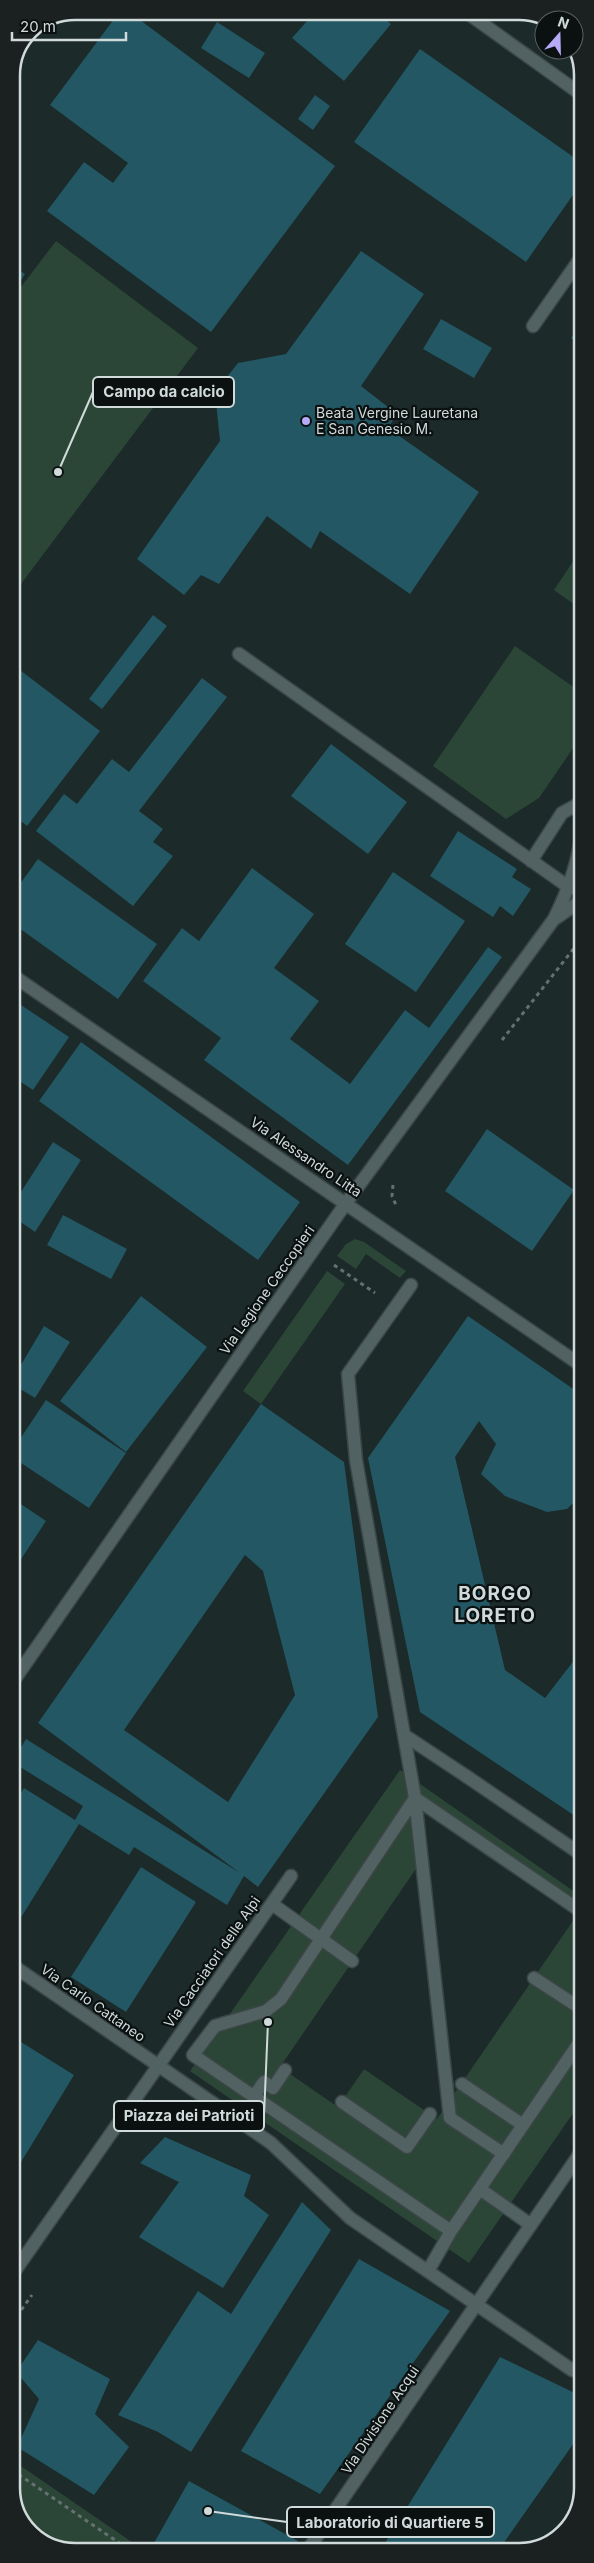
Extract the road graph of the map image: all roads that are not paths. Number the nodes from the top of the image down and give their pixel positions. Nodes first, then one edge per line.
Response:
1 (477, 20) edge
2 (574, 89) edge
3 (574, 267) edge
4 (533, 326) dead end
5 (239, 654) dead end
6 (574, 806) edge
7 (531, 861) junction
8 (574, 873) edge
9 (570, 888) junction
10 (574, 906) edge
11 (554, 920) junction
12 (20, 980) edge
13 (346, 1203) junction
14 (411, 1285) dead end
15 (574, 1360) edge
16 (20, 1671) edge
17 (404, 1734) junction
18 (415, 1798) junction
19 (574, 1850) edge
20 (291, 1876) dead end
21 (272, 1904) junction
22 (574, 1907) edge
23 (321, 1940) junction
24 (352, 1961) dead end
25 (20, 1971) edge
26 (534, 1978) dead end
27 (574, 2005) edge
28 (574, 2050) edge
29 (157, 2066) junction
30 (285, 2070) dead end
31 (462, 2084) dead end
32 (254, 2096) junction
33 (342, 2102) dead end
34 (430, 2114) dead end
35 (523, 2125) junction
36 (504, 2154) junction
37 (574, 2162) edge
38 (480, 2189) junction
39 (531, 2225) junction
40 (451, 2231) junction
41 (20, 2263) edge
42 (428, 2271) junction
43 (476, 2304) junction
44 (574, 2371) edge
45 (312, 2543) edge

1 - 2 street
3 - 4 street
5 - 7 street
6 - 7 street
7 - 9 street
8 - 9 street
9 - 11 street
10 - 11 street
11 - 13 street, Via Legione Ceccopieri
12 - 13 street, Via Alessandro Litta
13 - 15 street, Via Alessandro Litta
13 - 16 street, Via Legione Ceccopieri
14 - 17 street
17 - 18 street
17 - 19 street
18 - 22 street
18 - 23 street
18 - 36 street
20 - 21 street, Via Cacciatori delle Alpi
21 - 23 street
21 - 29 street, Via Cacciatori delle Alpi
23 - 24 street
23 - 32 street
25 - 29 street, Via Carlo Cattaneo
26 - 27 street
28 - 35 street
29 - 41 street, Via Cacciatori delle Alpi
29 - 42 street, Via Carlo Cattaneo
30 - 32 street
31 - 35 street
32 - 40 street
33 - 34 street
35 - 36 street
36 - 38 street
37 - 39 street, Via Divisione Acqui
38 - 39 street
38 - 40 street
39 - 43 street, Via Divisione Acqui
40 - 42 street
42 - 43 street, Via Carlo Cattaneo
43 - 44 street, Via Carlo Cattaneo
43 - 45 street, Via Divisione Acqui

